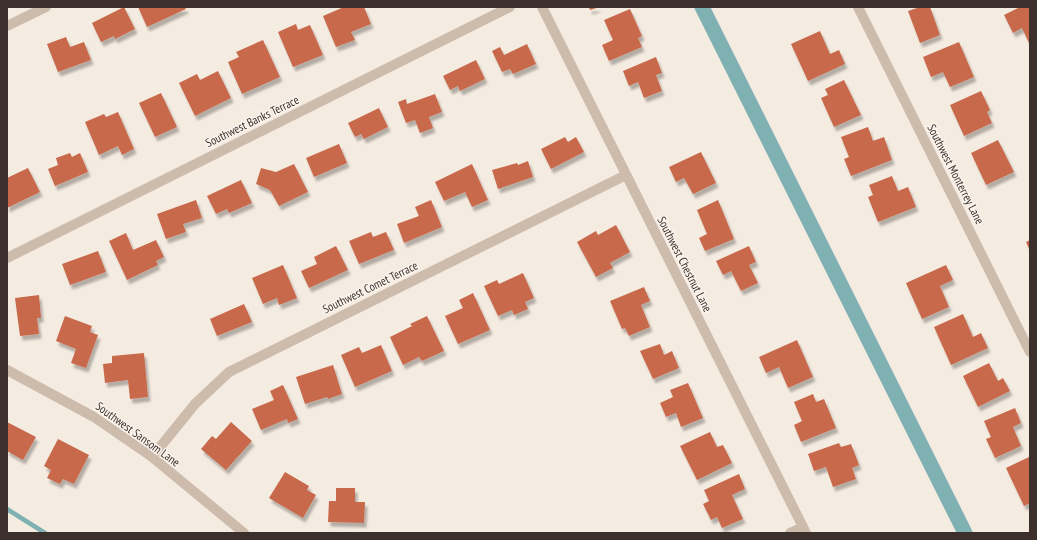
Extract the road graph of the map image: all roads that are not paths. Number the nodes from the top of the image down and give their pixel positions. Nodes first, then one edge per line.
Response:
1 (46, 7) edge
2 (510, 7) edge
3 (542, 7) edge
4 (858, 7) edge
5 (7, 26) edge
6 (626, 175) junction
7 (7, 258) edge
8 (1030, 352) edge
9 (7, 370) edge
10 (152, 457) junction
11 (804, 530) edge
12 (244, 533) edge
13 (790, 533) edge

1 - 5 street
2 - 7 street, Southwest Banks Terrace
3 - 6 street, Southwest Chestnut Lane
4 - 8 street, Southwest Monterrey Lane
6 - 10 street, Southwest Comet Terrace
6 - 11 street, Southwest Chestnut Lane
9 - 10 street, Southwest Sansom Lane
10 - 12 street, Southwest Sansom Lane
11 - 13 street

